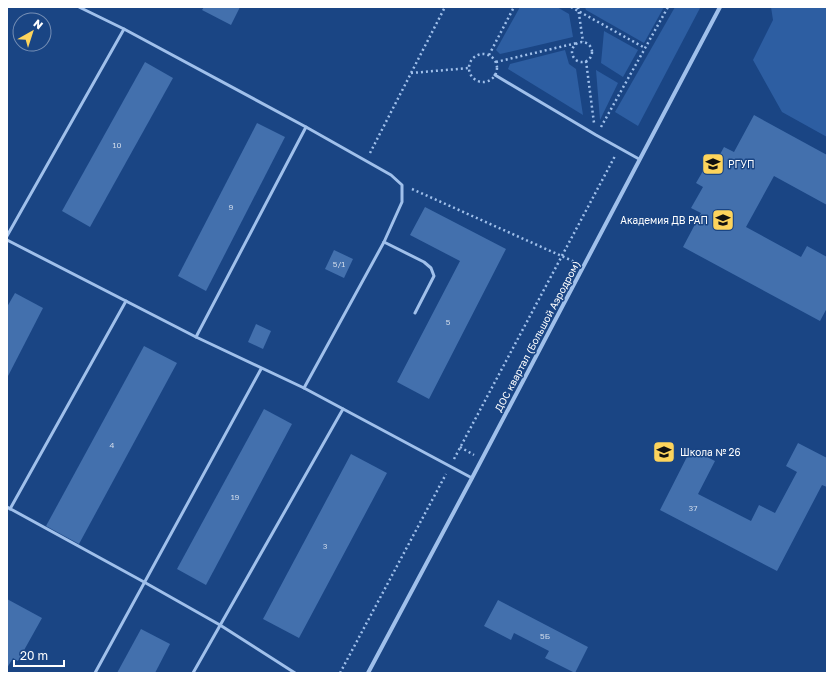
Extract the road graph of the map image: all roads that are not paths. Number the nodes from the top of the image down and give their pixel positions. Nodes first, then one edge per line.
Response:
1 (79, 7) edge
2 (720, 7) edge
3 (124, 29) junction
4 (496, 74) road end
5 (306, 127) junction
6 (639, 159) junction
7 (7, 236) edge
8 (7, 240) edge
9 (384, 242) junction
10 (126, 301) junction
11 (416, 312) dead end
12 (196, 337) junction
13 (261, 368) junction
14 (304, 388) junction
15 (343, 409) junction
16 (472, 478) junction
17 (8, 508) edge
18 (144, 582) junction
19 (220, 625) junction
20 (94, 673) edge
21 (194, 673) edge
22 (295, 673) edge
23 (368, 673) edge

1 - 3 lane
2 - 6 street, ДОС квартал (Большой Аэродром)
3 - 5 lane
3 - 7 lane
4 - 6 lane
5 - 9 lane
5 - 12 lane
6 - 16 street, ДОС квартал (Большой Аэродром)
8 - 10 lane
9 - 11 lane
9 - 14 lane
10 - 12 lane
10 - 17 lane
12 - 13 lane
13 - 14 lane
13 - 18 lane
14 - 15 lane
15 - 16 lane
15 - 19 lane
16 - 23 street, ДОС квартал (Большой Аэродром)
17 - 18 lane
18 - 19 lane
18 - 20 lane
19 - 21 lane
19 - 22 lane

